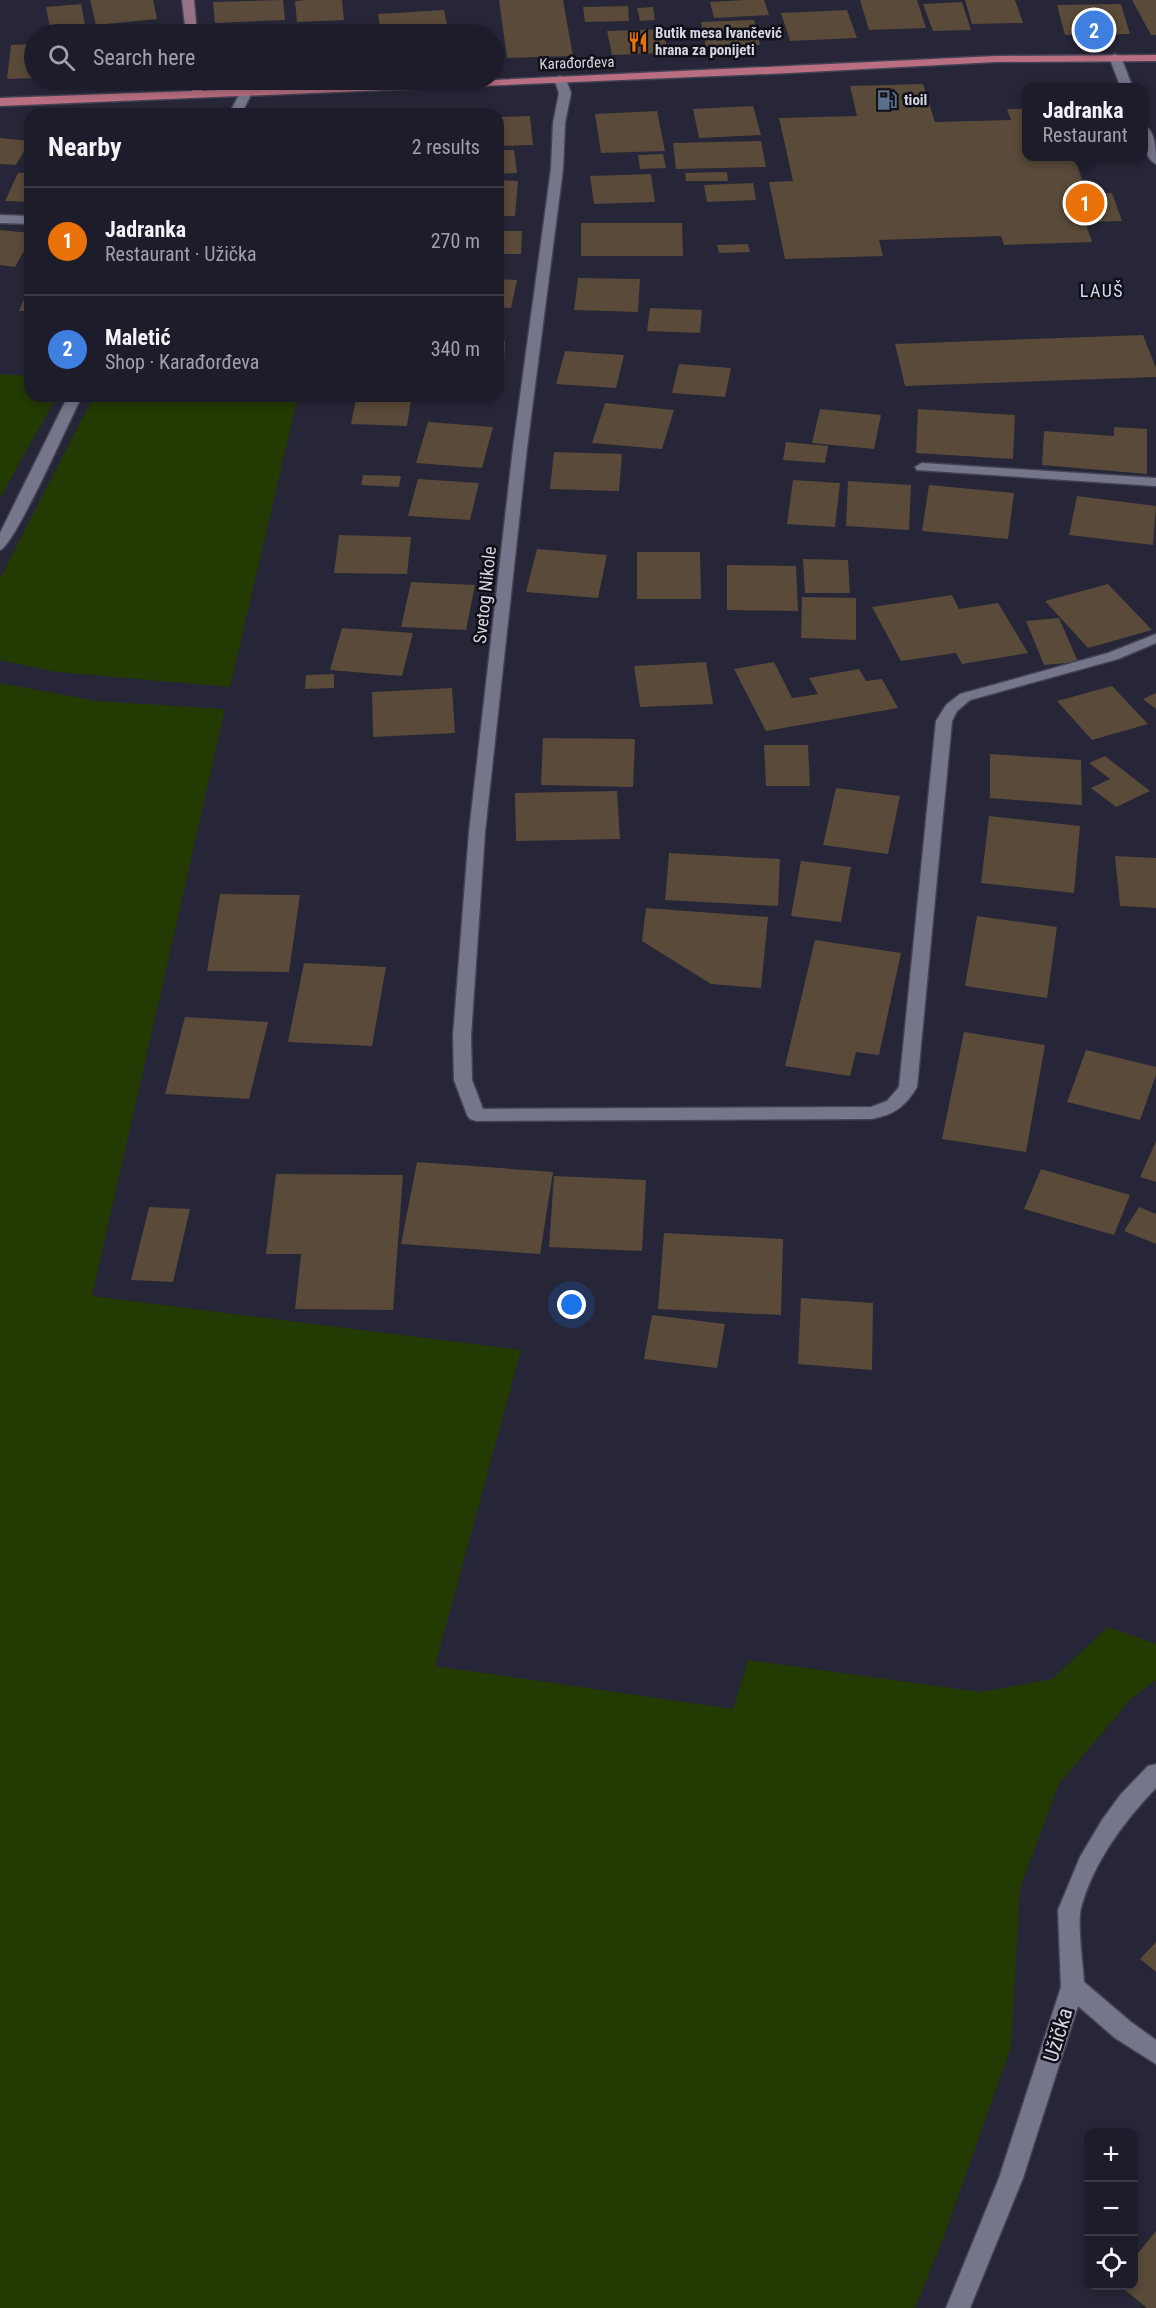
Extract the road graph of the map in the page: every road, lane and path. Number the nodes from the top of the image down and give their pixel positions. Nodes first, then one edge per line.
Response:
1 (188, 0) edge
2 (191, 24) edge
3 (1115, 57) junction
4 (1156, 58) edge
5 (560, 79) junction
6 (504, 81) edge
7 (1125, 83) edge
8 (197, 90) edge
9 (313, 90) edge
10 (246, 93) junction
11 (198, 95) junction
12 (0, 102) edge
13 (238, 108) edge
14 (1148, 141) edge
15 (1156, 160) edge
16 (0, 219) edge
17 (24, 220) edge
18 (72, 402) edge
19 (922, 467) dead end
20 (1156, 482) edge
21 (0, 546) edge
22 (1156, 638) edge
23 (1156, 1773) edge
24 (1073, 1987) junction
25 (1156, 2053) edge
26 (958, 2308) edge

1 - 2 street
3 - 4 main road, Karađorđeva
3 - 5 main road, Karađorđeva
3 - 7 street
5 - 6 main road, Karađorđeva
5 - 22 street, Svetog Nikole
8 - 11 street
9 - 10 main road, Karađorđeva
10 - 11 main road, Karađorđeva
10 - 13 street
11 - 12 main road, Karađorđeva
14 - 15 street
16 - 17 street
18 - 21 street
19 - 20 street
23 - 24 street, Užička
24 - 25 street
24 - 26 street, Užička

